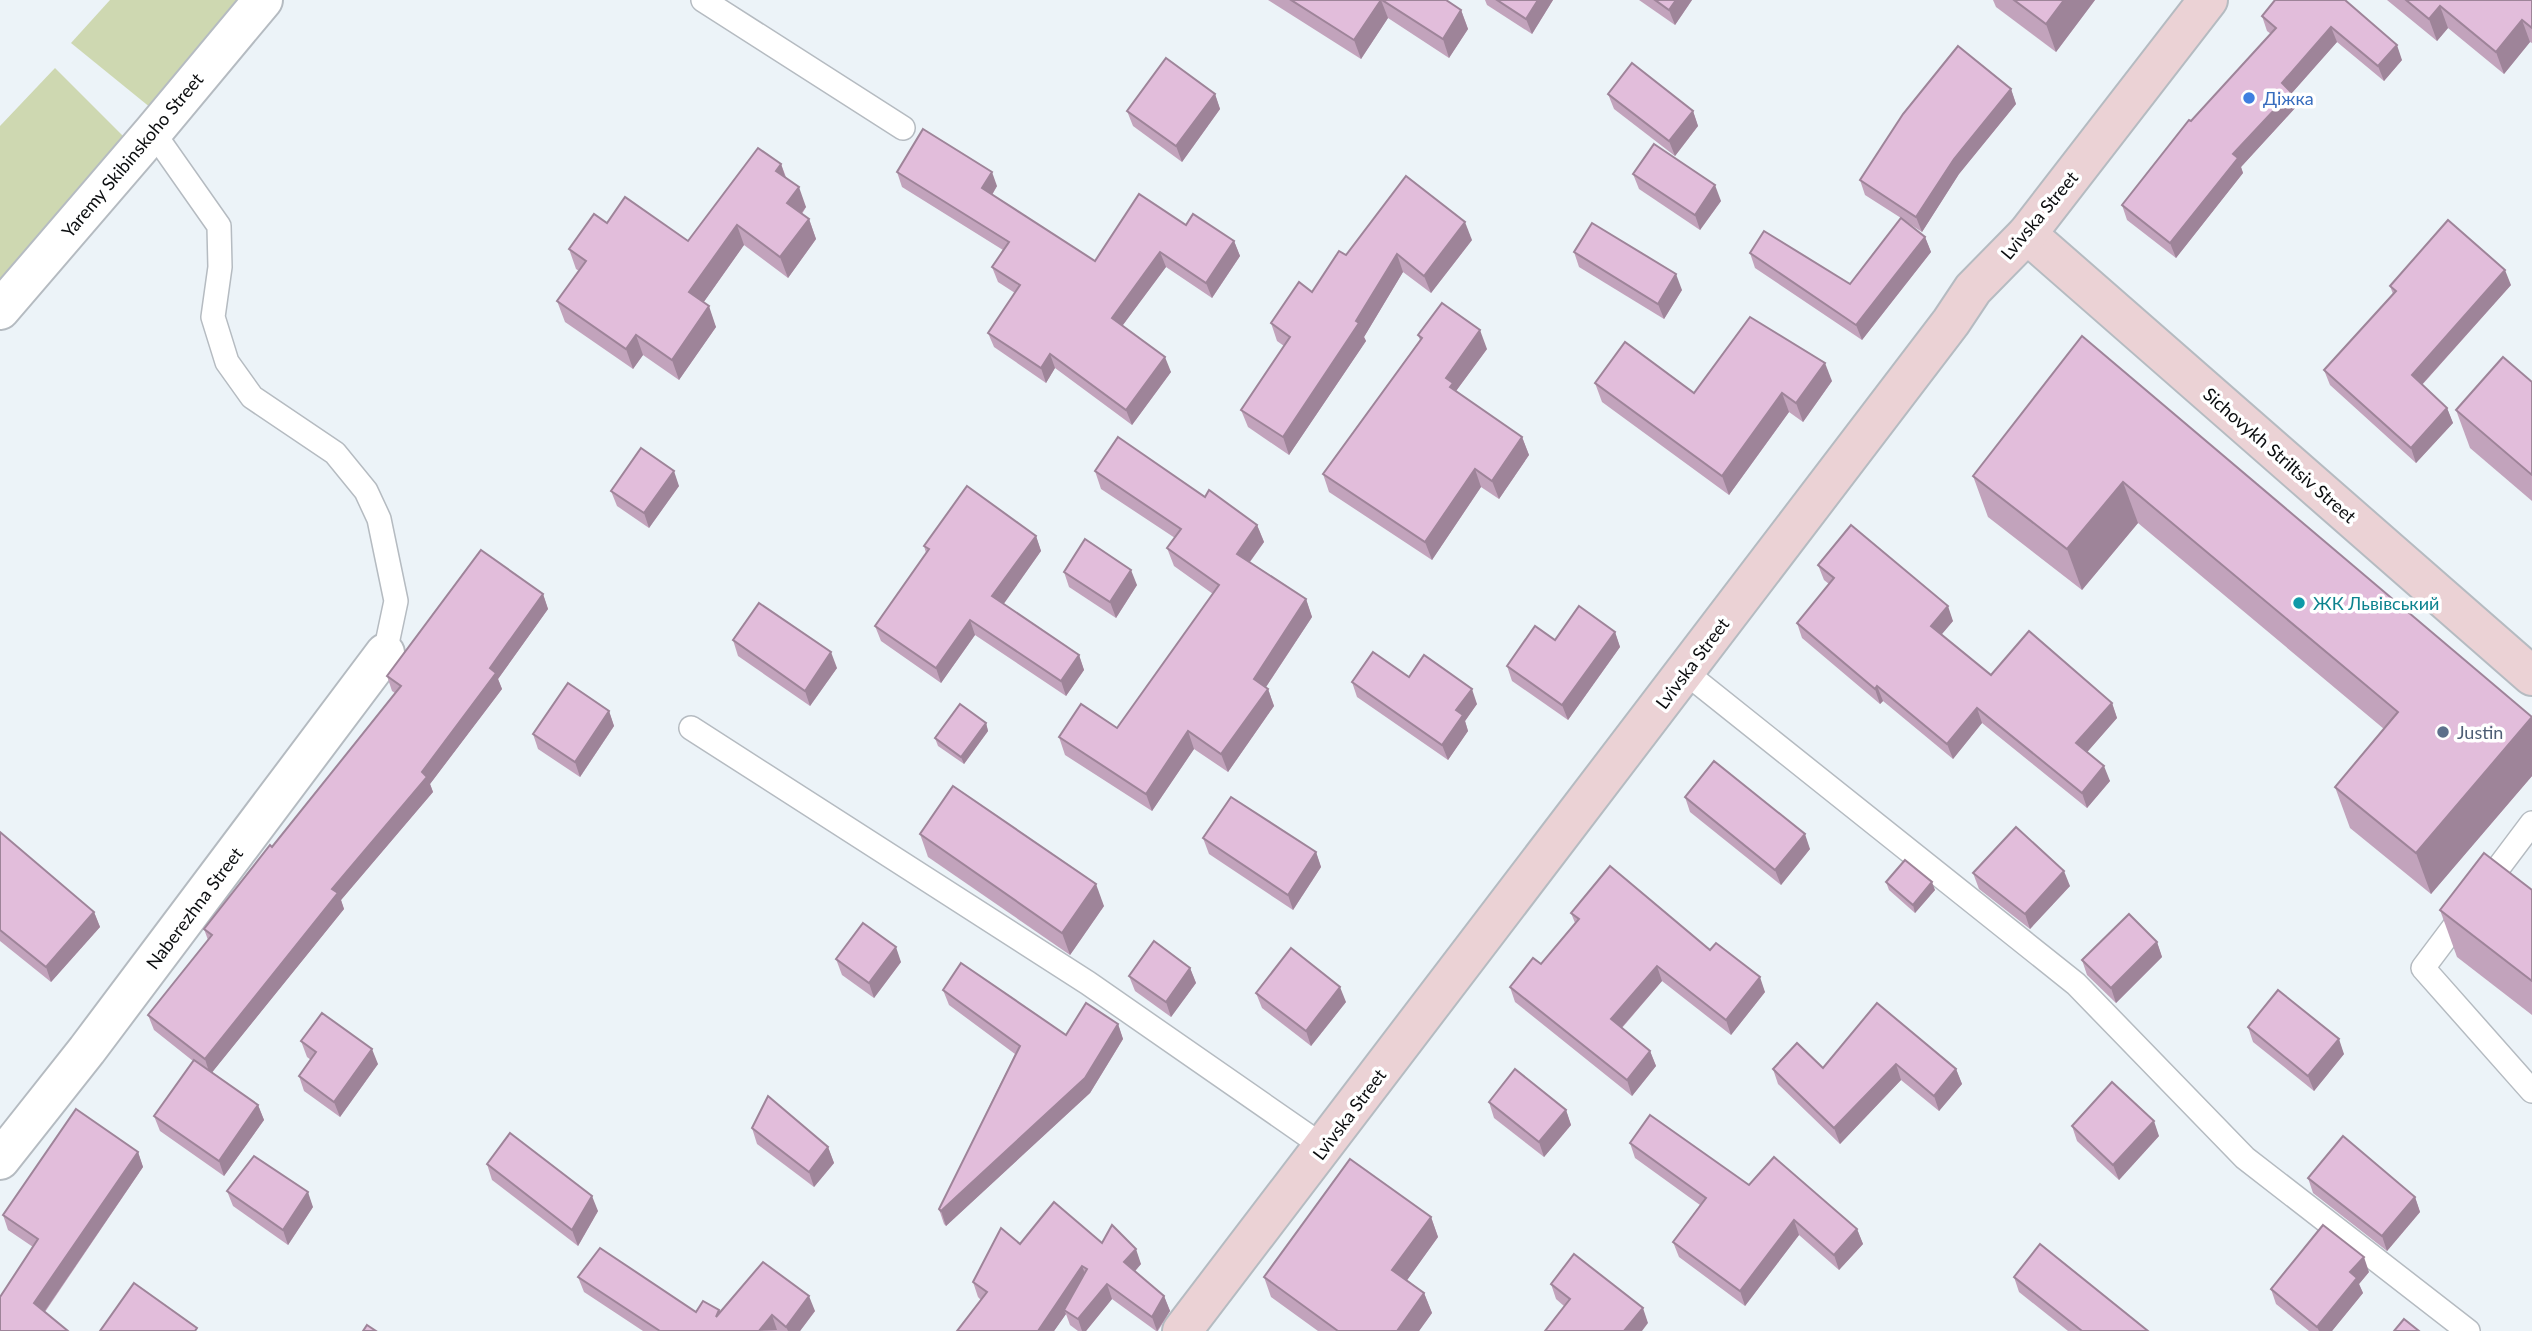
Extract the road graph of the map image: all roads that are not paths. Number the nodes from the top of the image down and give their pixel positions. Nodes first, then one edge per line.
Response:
1 (263, 0) edge
2 (703, 0) edge
3 (2208, 0) edge
4 (903, 128) dead end
5 (153, 132) junction
6 (2027, 234) junction
7 (0, 310) edge
8 (385, 653) joint
9 (1685, 672) junction
10 (2532, 676) edge
11 (691, 729) dead end
12 (2532, 823) edge
13 (2532, 1091) edge
14 (1324, 1147) junction
15 (0, 1160) edge
16 (1182, 1331) edge
17 (2468, 1331) edge

1 - 5 street, Yaremy Skibinskoho Street
2 - 4 lane
3 - 6 main road, Lvivska Street
5 - 7 street, Yaremy Skibinskoho Street
5 - 8 lane
6 - 9 main road, Lvivska Street
6 - 10 main road, Sichovykh Striltsiv Street
8 - 15 street, Naberezhna Street
9 - 14 main road, Lvivska Street
9 - 17 lane
11 - 14 lane
12 - 13 lane
14 - 16 main road, Lvivska Street

